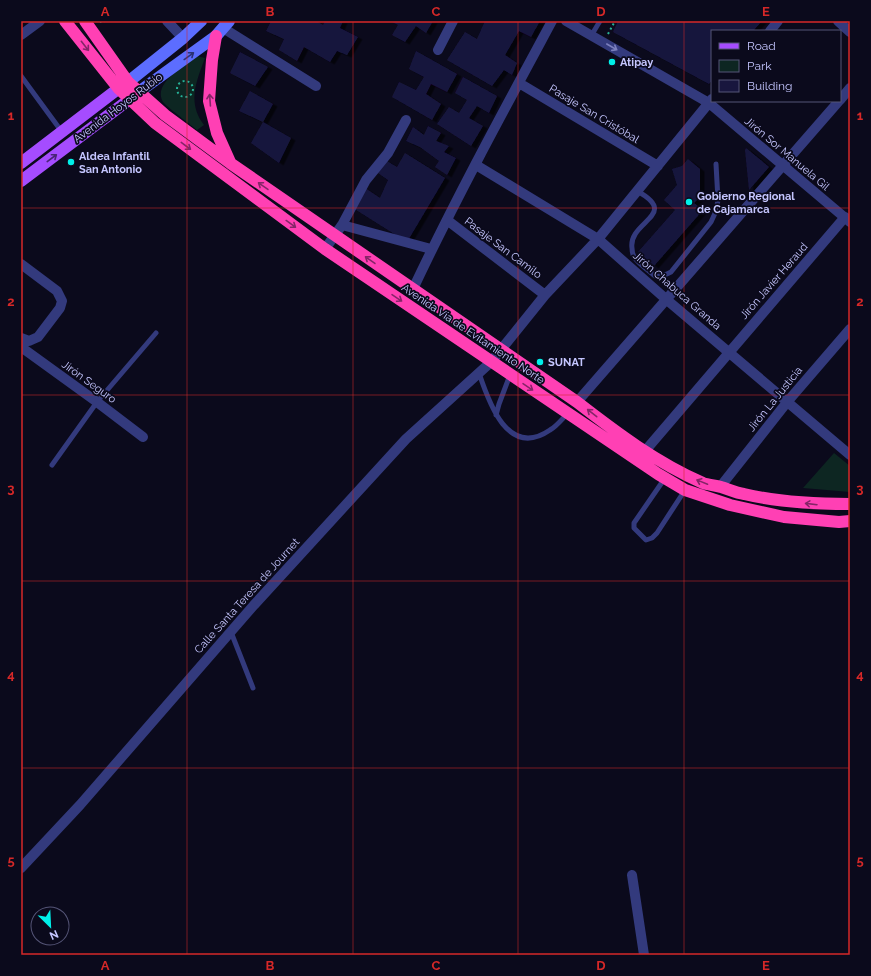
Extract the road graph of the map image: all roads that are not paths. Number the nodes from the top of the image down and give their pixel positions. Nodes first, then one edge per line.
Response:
1 (40, 21) edge
2 (66, 21) edge
3 (84, 21) edge
4 (167, 21) edge
5 (200, 21) edge
6 (453, 21) edge
7 (552, 21) edge
8 (566, 21) edge
9 (600, 21) edge
10 (778, 21) edge
11 (838, 21) edge
12 (223, 29) edge
13 (771, 30) edge
14 (850, 32) edge
15 (21, 35) edge
16 (591, 36) junction
17 (183, 38) junction
18 (438, 50) dead end
19 (21, 76) edge
20 (519, 83) junction
21 (123, 85) junction
22 (316, 86) dead end
23 (850, 88) edge
24 (140, 91) junction
25 (130, 99) junction
26 (841, 100) edge
27 (710, 101) edge
28 (711, 102) edge
29 (839, 102) edge
30 (406, 120) dead end
31 (62, 132) junction
32 (21, 163) edge
33 (230, 163) junction
34 (716, 164) dead end
35 (476, 165) junction
36 (658, 166) junction
37 (784, 166) junction
38 (21, 181) edge
39 (637, 191) junction
40 (447, 220) junction
41 (847, 220) edge
42 (338, 230) junction
43 (598, 239) junction
44 (325, 249) junction
45 (431, 250) junction
46 (21, 264) edge
47 (413, 289) junction
48 (545, 295) junction
49 (667, 300) junction
50 (850, 328) edge
51 (156, 333) dead end
52 (21, 338) edge
53 (21, 347) edge
54 (500, 350) junction
55 (729, 352) junction
56 (491, 362) junction
57 (479, 373) junction
58 (510, 375) junction
59 (788, 401) junction
60 (97, 402) junction
61 (578, 402) junction
62 (568, 414) junction
63 (496, 415) junction
64 (143, 437) dead end
65 (645, 451) junction
66 (850, 454) edge
67 (52, 465) dead end
68 (666, 478) junction
69 (720, 487) junction
70 (685, 490) junction
71 (850, 504) edge
72 (850, 521) edge
73 (231, 632) junction
74 (253, 688) dead end
75 (21, 868) edge
76 (632, 875) dead end
77 (644, 955) edge

1 - 15 street
2 -> 21 highway
3 - 21 highway
4 - 17 street
5 - 17 street, Avenida Hoyos Rubio
6 - 18 street
7 - 20 street
8 - 16 street, Jirón Sor Manuela Gil
9 - 16 lane
10 - 13 street
11 - 14 street
12 - 22 street
24 -> 12 street, Avenida Hoyos Rubio
33 -> 12 highway
16 -> 27 street, Jirón Sor Manuela Gil
17 - 21 street, Avenida Hoyos Rubio
19 - 31 lane
20 - 35 street
20 - 36 street, Pasaje San Cristóbal
21 - 24 highway, Avenida Vía de Evitamiento Norte
21 - 25 highway, Avenida Vía de Evitamiento Norte
21 - 31 main road, Avenida Hoyos Rubio
23 - 26 street
24 - 25 main road, Avenida Hoyos Rubio
24 - 33 highway, Avenida Vía de Evitamiento Norte
38 -> 25 main road, Avenida Hoyos Rubio
25 -> 44 highway, Avenida Vía de Evitamiento Norte
27 - 36 street, Calle Santa Teresa de Journet
28 - 37 street, Jirón Sor Manuela Gil
29 - 37 street
30 - 42 street
31 - 32 main road, Avenida Hoyos Rubio
42 -> 33 highway, Avenida Vía de Evitamiento Norte
34 - 39 lane
35 - 40 street
35 - 43 street, Jirón Chabuca Granda
36 - 39 street, Calle Santa Teresa de Journet
37 - 41 street, Jirón Sor Manuela Gil
37 - 49 street
39 - 43 street, Calle Santa Teresa de Journet
40 - 45 street
40 - 48 street, Pasaje San Camilo
41 - 55 street, Jirón Javier Heraud
42 - 44 street
42 - 45 street
47 -> 42 highway, Avenida Vía de Evitamiento Norte
43 - 48 street, Calle Santa Teresa de Journet
43 - 49 street, Jirón Chabuca Granda
44 -> 56 highway, Avenida Vía de Evitamiento Norte
45 - 47 street
46 - 52 street
47 - 54 highway, Avenida Vía de Evitamiento Norte
48 - 54 street, Calle Santa Teresa de Journet
49 - 55 street, Jirón Chabuca Granda
49 - 61 street
50 - 59 street, Jirón La Justicia
51 - 60 lane
53 - 60 street, Jirón Seguro
54 - 56 street, Calle Santa Teresa de Journet
54 - 61 highway, Avenida Vía de Evitamiento Norte
55 - 59 street, Jirón Chabuca Granda
55 - 65 street, Jirón Javier Heraud
56 - 57 street, Calle Santa Teresa de Journet
56 - 58 highway, Avenida Vía de Evitamiento Norte
57 - 63 lane
57 - 73 street, Calle Santa Teresa de Journet
58 -> 62 highway, Avenida Vía de Evitamiento Norte
58 - 63 lane
59 - 66 street, Jirón Chabuca Granda
59 - 69 street, Jirón La Justicia
60 - 64 street, Jirón Seguro
60 - 67 lane
65 -> 61 highway, Avenida Vía de Evitamiento Norte
62 - 63 lane
62 - 68 highway, Avenida Vía de Evitamiento Norte
69 -> 65 highway, Avenida Vía de Evitamiento Norte
68 - 70 highway, Avenida Vía de Evitamiento Norte
68 - 70 lane
71 -> 69 highway, Avenida Vía de Evitamiento Norte
70 - 72 highway, Avenida Vía de Evitamiento Norte
73 - 74 lane
73 - 75 street, Calle Santa Teresa de Journet
76 - 77 street

